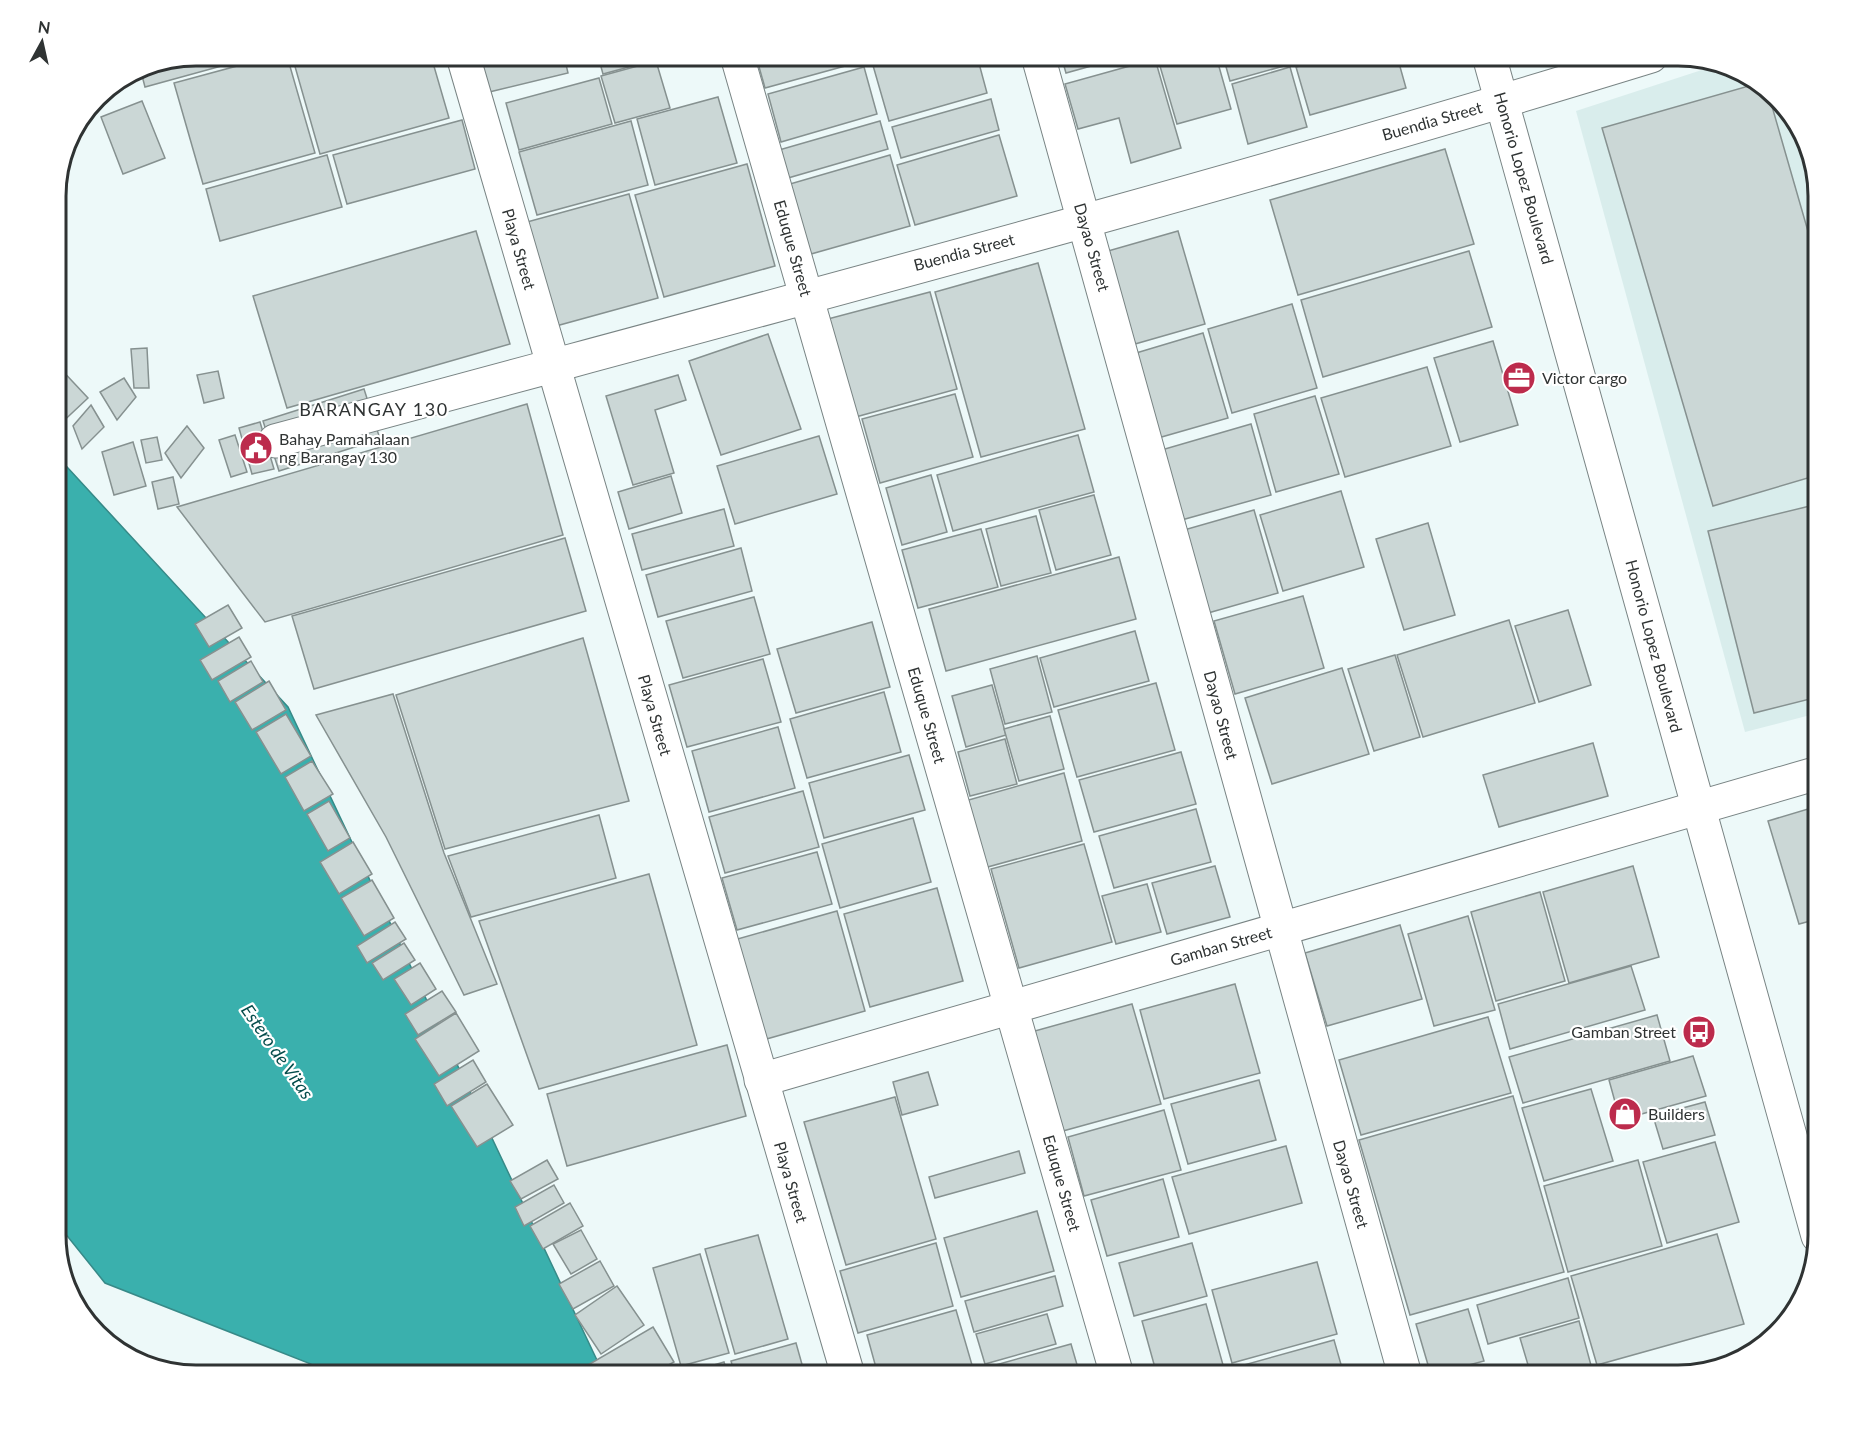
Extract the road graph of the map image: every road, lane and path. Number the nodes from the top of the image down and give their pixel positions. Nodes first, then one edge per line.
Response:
1 (466, 66) edge
2 (740, 66) edge
3 (1041, 66) edge
4 (1492, 66) edge
5 (1618, 66) edge
6 (1503, 101) junction
7 (1084, 220) junction
8 (806, 296) junction
9 (553, 365) junction
10 (275, 441) dead end
11 (1808, 776) edge
12 (1698, 807) junction
13 (1281, 928) junction
14 (1011, 1007) junction
15 (761, 1080) junction
16 (1808, 1200) edge
17 (845, 1365) edge
18 (1114, 1365) edge
19 (1402, 1365) edge

1 - 9 street, Playa Street
2 - 8 street, Eduque Street
3 - 7 street, Dayao Street
4 - 6 street, Honorio Lopez Boulevard
5 - 6 street, Buendia Street
6 - 7 street, Buendia Street
6 - 12 street, Honorio Lopez Boulevard
7 - 8 street, Buendia Street
7 - 13 street, Dayao Street
8 - 9 street, Buendia Street
8 - 14 street, Eduque Street
9 - 10 street, Buendia Street
9 - 15 street, Playa Street
11 - 12 street, Gamban Street
12 - 13 street, Gamban Street
12 - 16 street, Honorio Lopez Boulevard
13 - 14 street, Gamban Street
13 - 19 street, Dayao Street
14 - 15 street, Gamban Street
14 - 18 street, Eduque Street
15 - 17 street, Playa Street

